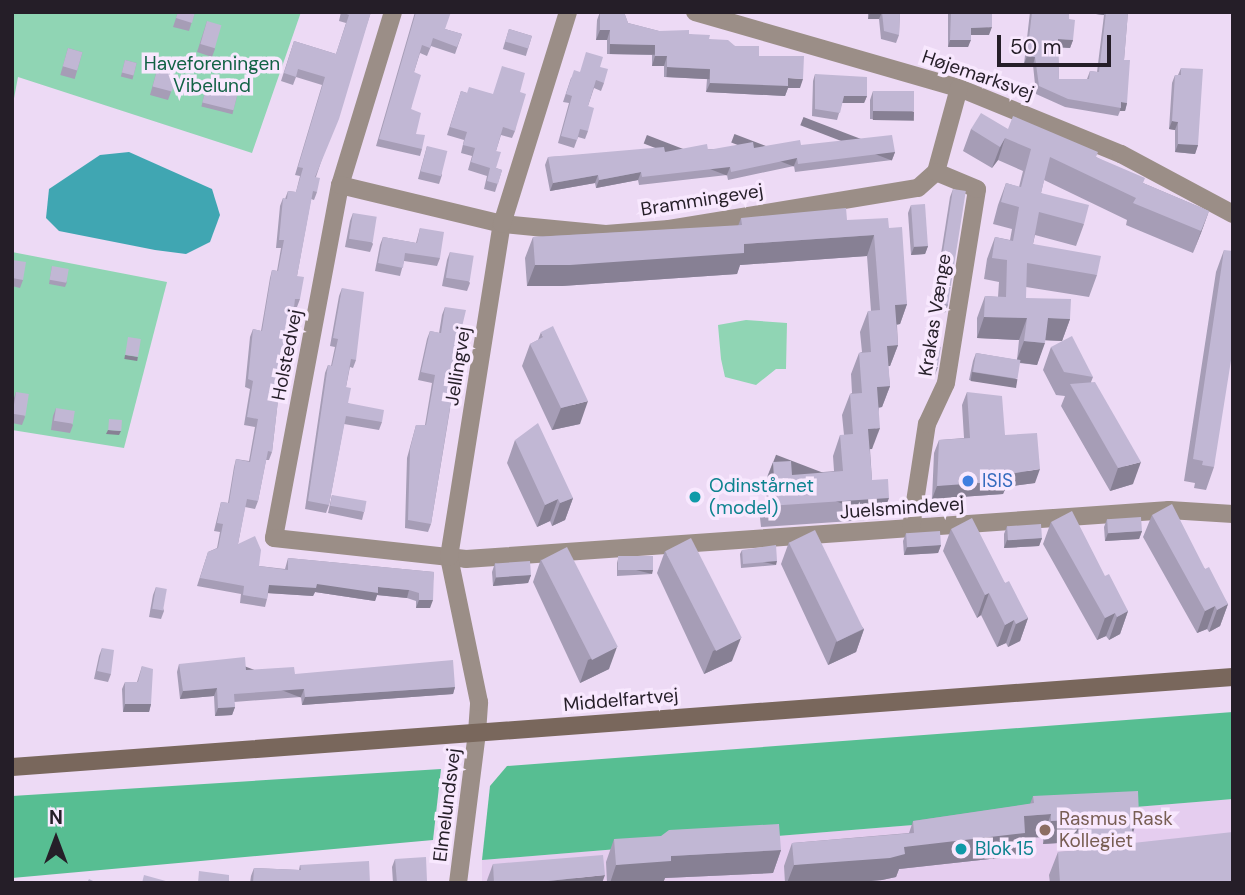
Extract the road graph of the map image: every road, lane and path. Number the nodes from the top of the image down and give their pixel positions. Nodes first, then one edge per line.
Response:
1 (393, 12) edge
2 (568, 12) edge
3 (695, 12) edge
4 (959, 88) junction
5 (936, 172) junction
6 (341, 185) junction
7 (1233, 214) edge
8 (502, 225) junction
9 (1233, 514) edge
10 (912, 528) junction
11 (449, 557) junction
12 (1233, 677) edge
13 (477, 733) junction
14 (12, 767) edge
15 (458, 883) edge

1 - 6 street, Holstedvej
2 - 8 street, Jellingvej
3 - 4 street, Højemarksvej
4 - 5 street
4 - 7 street, Højemarksvej
5 - 8 street, Brammingevej
5 - 10 street, Krakas Vænge
6 - 8 street, Brammingevej
6 - 11 street, Holstedvej
8 - 11 street, Jellingvej
9 - 10 street, Juelsmindevej
10 - 11 street, Juelsmindevej
11 - 13 street, Jellingvej
12 - 13 main road, Middelfartvej
13 - 14 main road, Middelfartvej
13 - 15 street, Elmelundsvej

